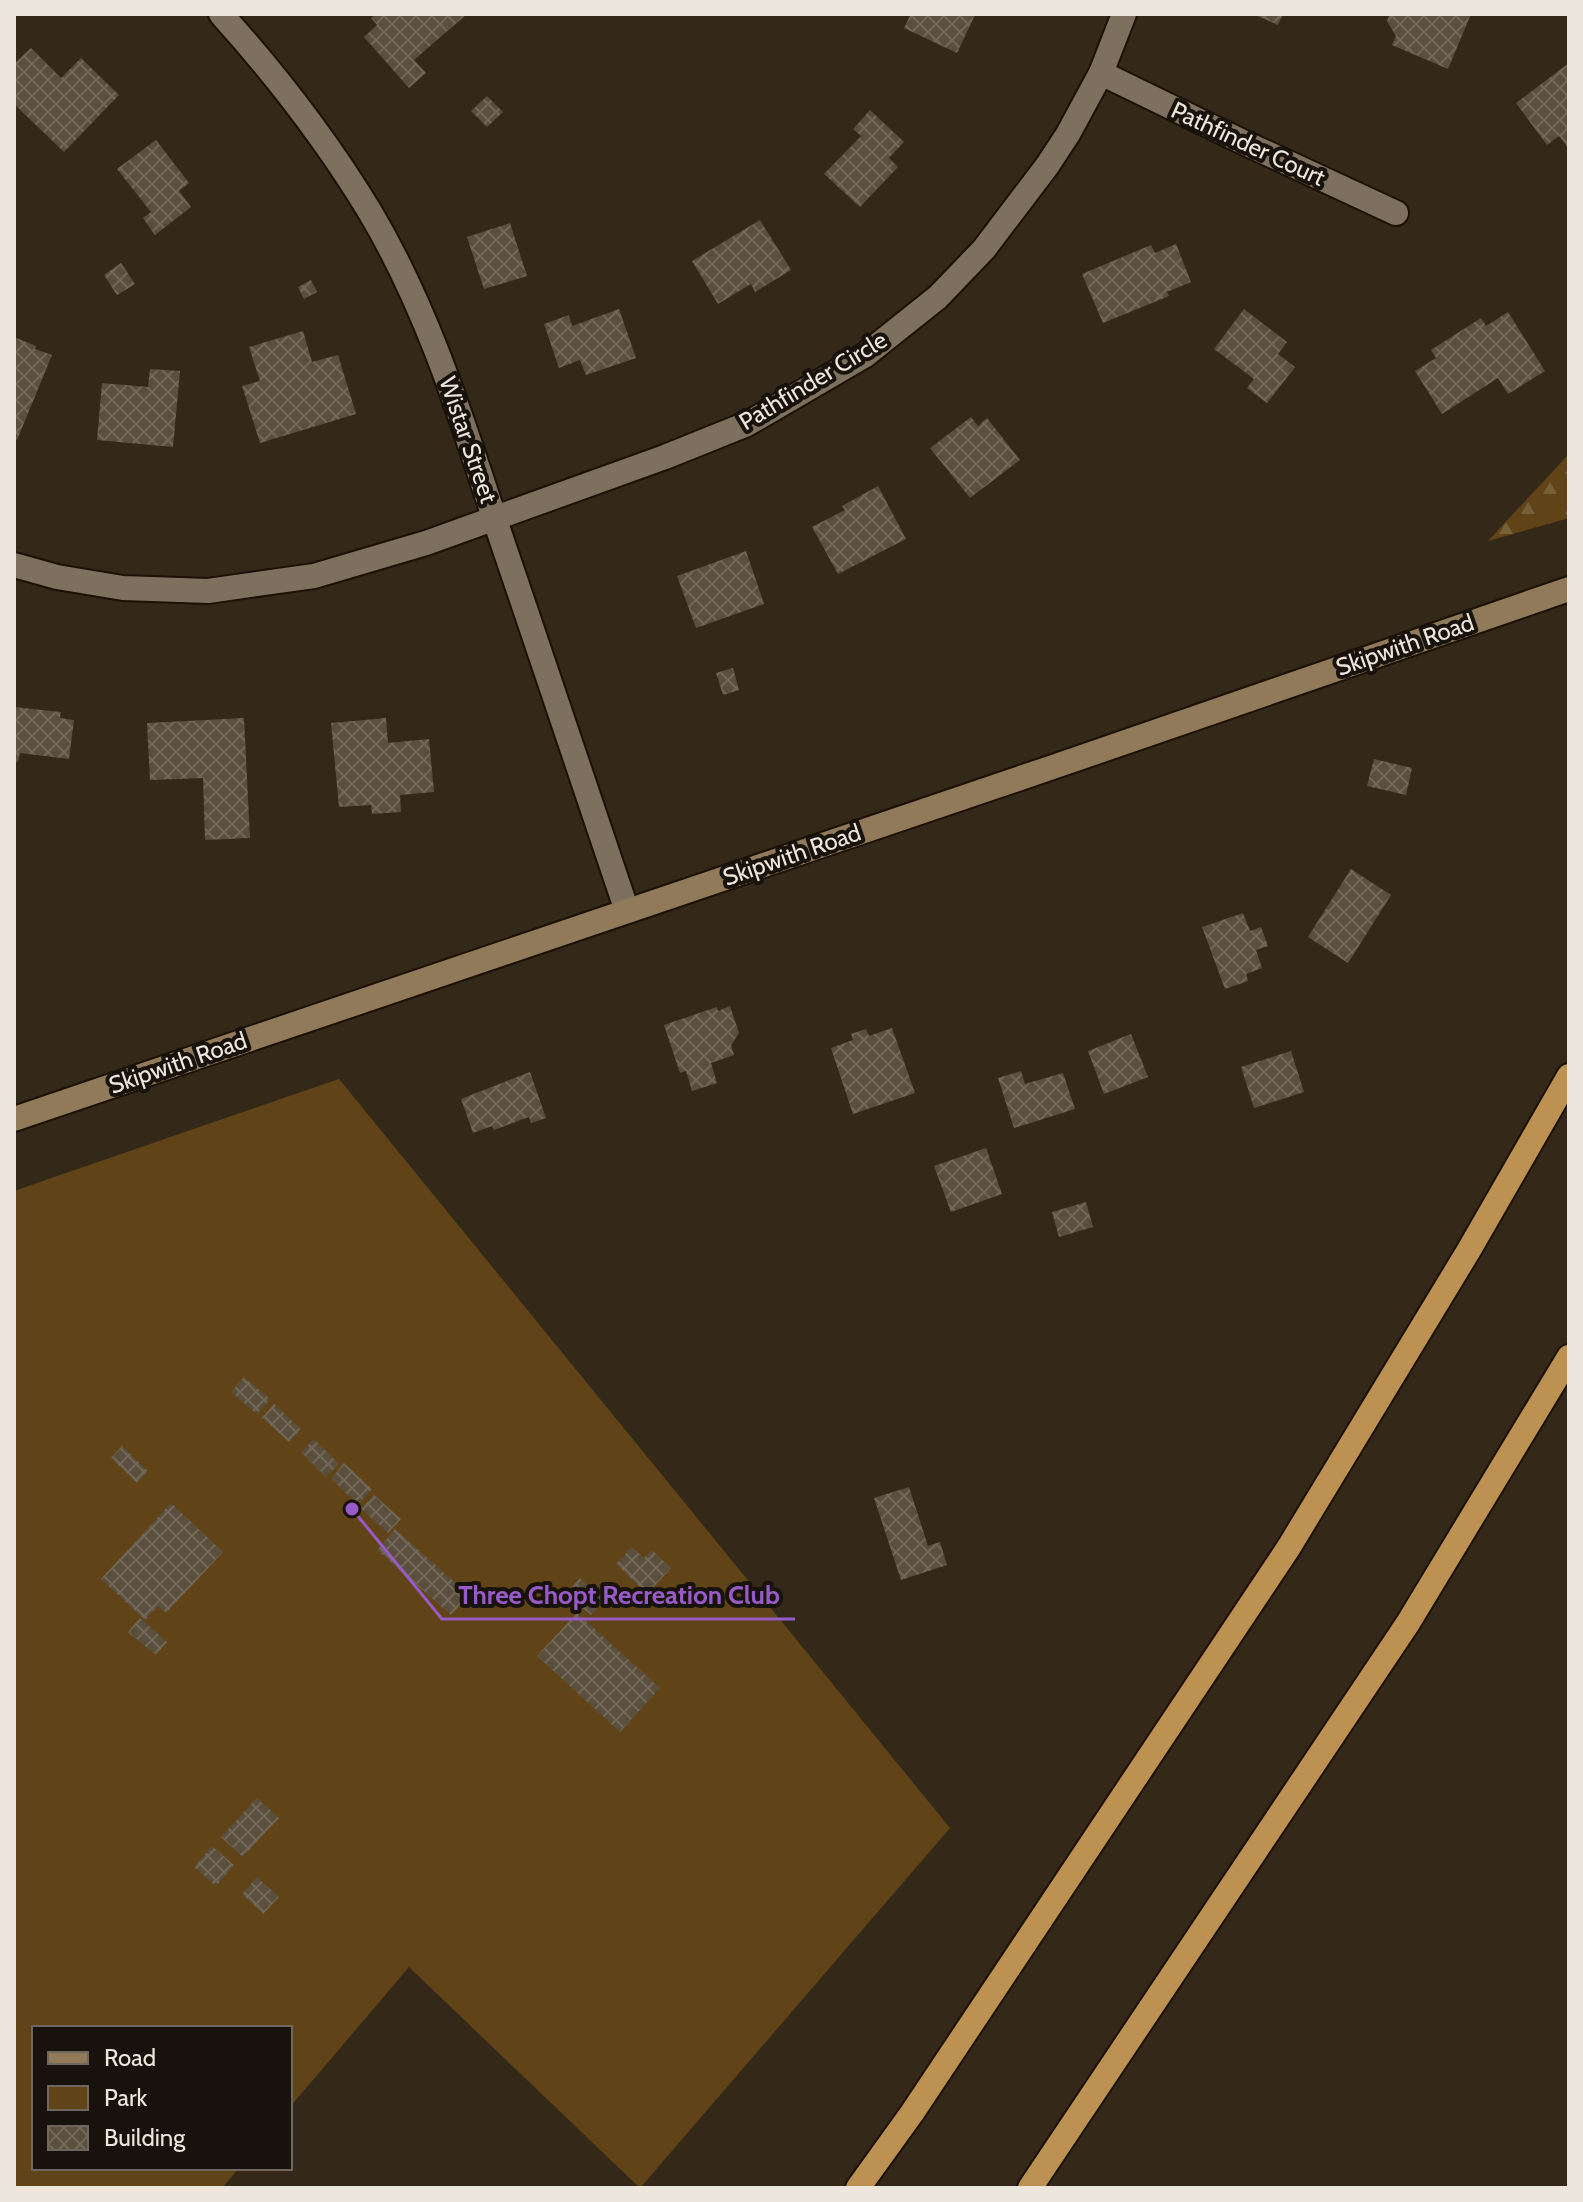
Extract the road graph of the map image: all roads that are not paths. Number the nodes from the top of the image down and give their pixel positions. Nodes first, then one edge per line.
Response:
1 (221, 14) edge
2 (1124, 14) edge
3 (1101, 73) junction
4 (1396, 213) dead end
5 (495, 518) junction
6 (14, 565) edge
7 (1569, 589) edge
8 (627, 911) junction
9 (1569, 1076) edge
10 (14, 1119) edge
11 (1569, 1357) edge
12 (858, 2188) edge
13 (1030, 2188) edge

1 - 5 street, Wistar Street
2 - 3 street, Pathfinder Circle
3 - 4 street, Pathfinder Court
3 - 5 street, Pathfinder Circle
5 - 6 street, Pathfinder Circle
5 - 8 street, Wistar Street
7 - 8 main road, Skipwith Road
8 - 10 main road, Skipwith Road
9 - 12 highway
11 - 13 highway

